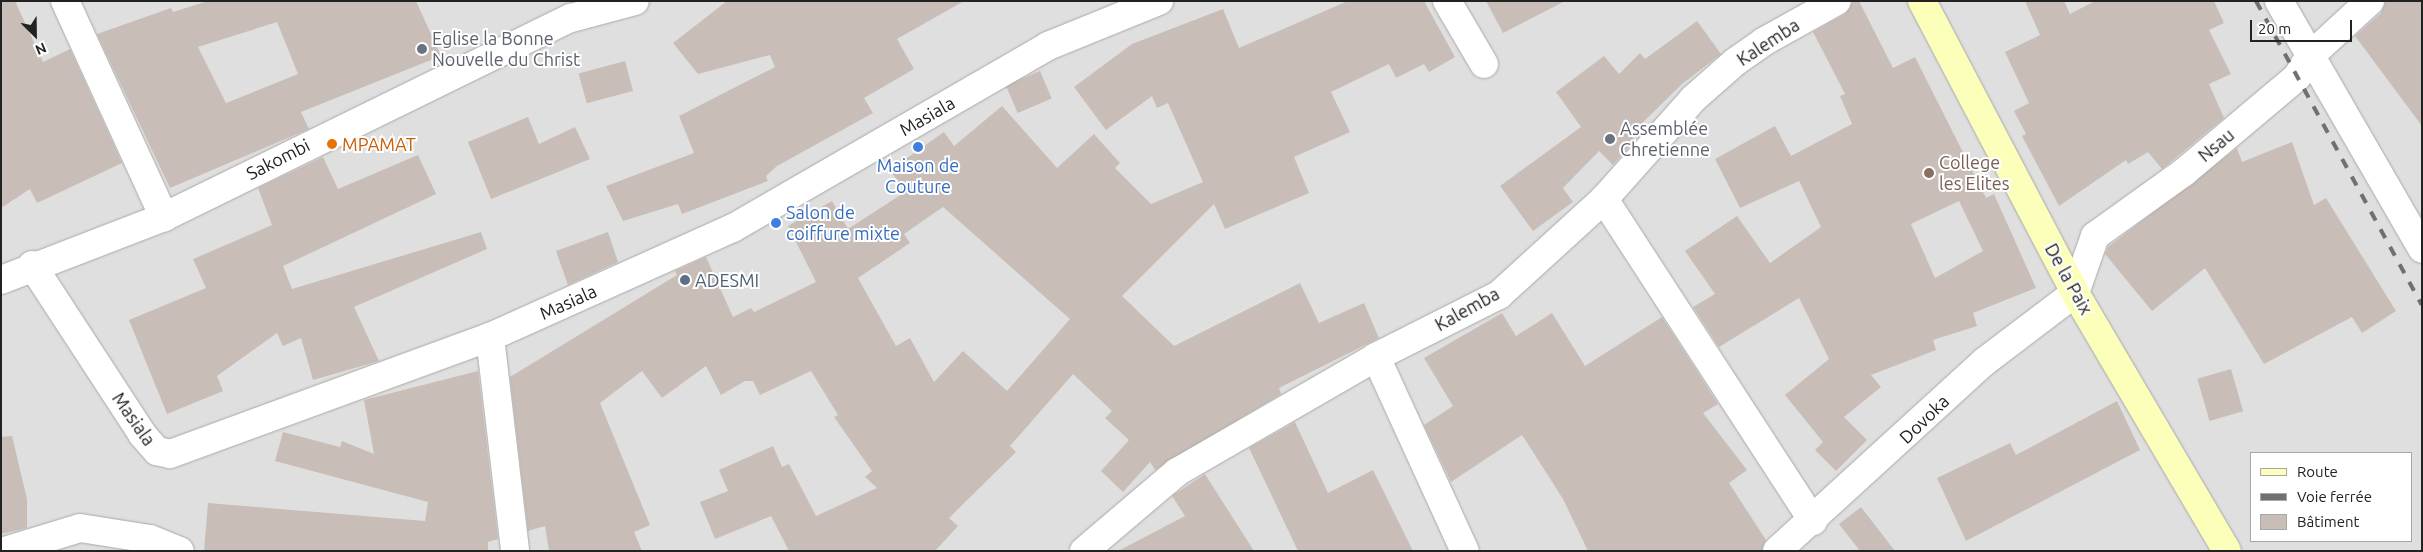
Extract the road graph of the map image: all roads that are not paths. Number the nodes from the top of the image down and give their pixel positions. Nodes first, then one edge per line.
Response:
1 (65, 1) edge
2 (635, 1) edge
3 (1159, 1) edge
4 (1447, 1) edge
5 (1837, 1) edge
6 (1922, 1) edge
7 (2279, 1) edge
8 (2370, 1) edge
9 (566, 10) edge
10 (2309, 57) junction
11 (1484, 64) dead end
12 (1604, 199) junction
13 (164, 217) junction
14 (2420, 241) edge
15 (32, 265) junction
16 (1, 280) edge
17 (2075, 293) junction
18 (490, 337) junction
19 (1376, 357) junction
20 (1813, 521) junction
21 (4, 551) edge
22 (180, 551) edge
23 (515, 551) edge
24 (1084, 551) edge
25 (1465, 551) edge
26 (1777, 551) edge
27 (2227, 551) edge

1 - 13 street
2 - 9 street, Sakombi
3 - 18 street, Masiala
4 - 11 street
5 - 12 street, Kalemba
6 - 17 street, De la Paix
7 - 10 street
8 - 10 street, Nsau
9 - 13 street, Sakombi
10 - 14 street
10 - 17 street, Nsau
12 - 19 street, Kalemba
12 - 20 street
13 - 15 street, Sakombi
15 - 16 street, Sakombi
15 - 18 street, Masiala
17 - 20 street, Dovoka
17 - 27 street, De la Paix
18 - 23 street
19 - 24 street, Kalemba
19 - 25 street
20 - 26 street, Dovoka
21 - 22 street

